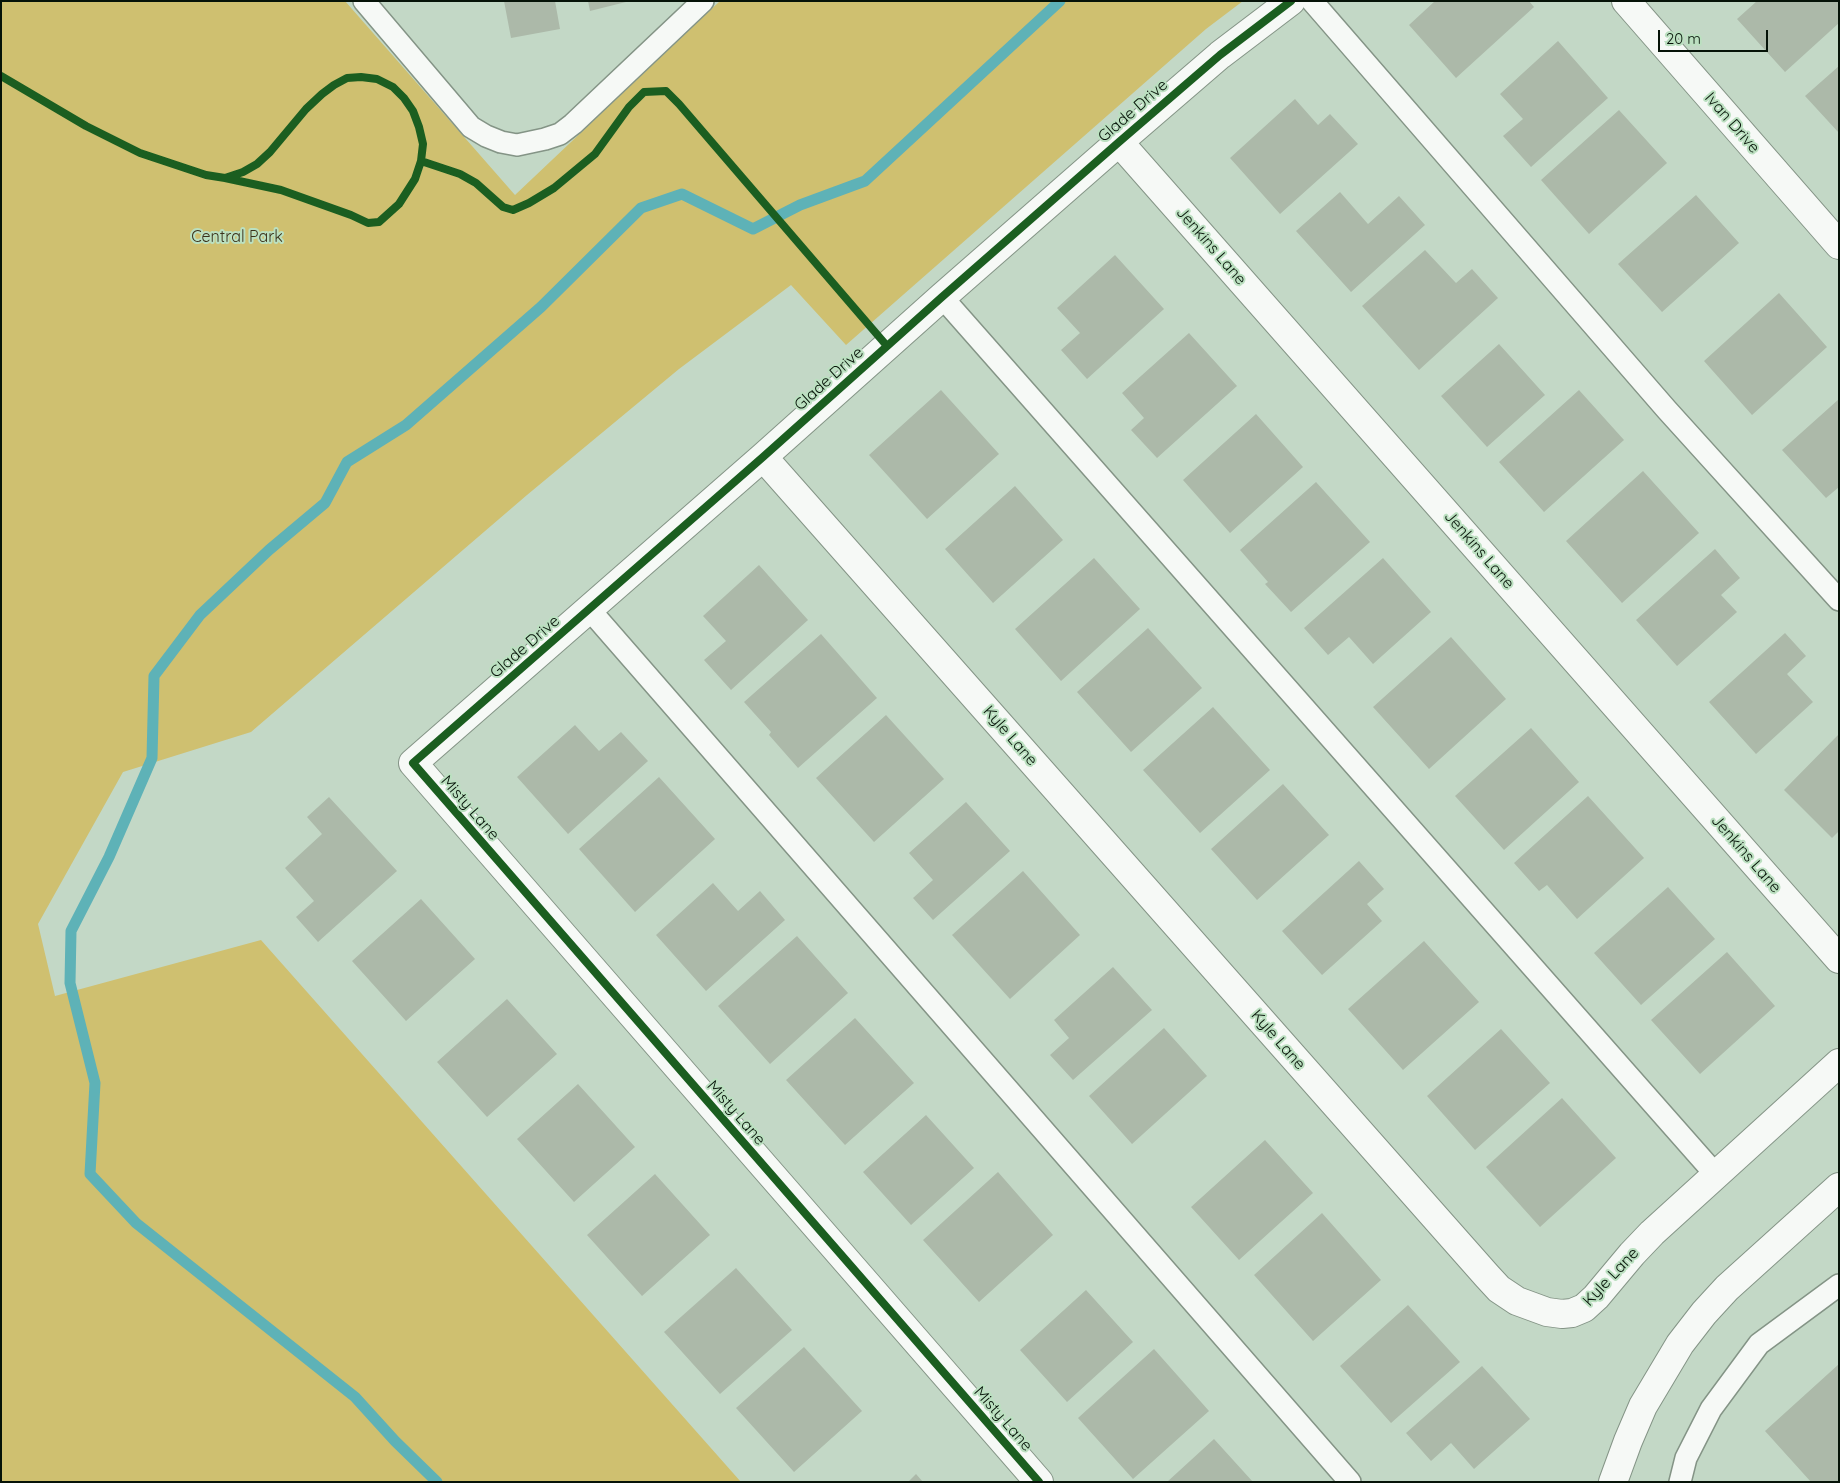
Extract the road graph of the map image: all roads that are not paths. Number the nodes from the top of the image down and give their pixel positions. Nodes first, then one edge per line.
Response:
1 (364, 1) edge
2 (704, 1) edge
3 (1291, 1) edge
4 (1312, 1) edge
5 (1626, 1) edge
6 (1119, 142) junction
7 (1839, 245) edge
8 (942, 297) junction
9 (763, 457) junction
10 (1839, 600) edge
11 (589, 609) junction
12 (413, 763) joint
13 (1839, 959) edge
14 (1839, 1063) edge
15 (1716, 1175) junction
16 (1839, 1187) edge
17 (1839, 1285) edge
18 (1039, 1482) edge
19 (1350, 1482) edge
20 (1614, 1482) edge
21 (1680, 1482) edge

1 - 2 lane
3 - 6 street, Glade Drive
4 - 10 lane
5 - 7 street, Ivan Drive
6 - 8 street, Glade Drive
6 - 13 street, Jenkins Lane
8 - 9 street, Glade Drive
8 - 15 lane
9 - 11 street, Glade Drive
9 - 15 street, Kyle Lane
11 - 12 street, Glade Drive
11 - 19 lane
12 - 18 street, Misty Lane
14 - 15 street, Kyle Lane
16 - 20 street
17 - 21 lane

